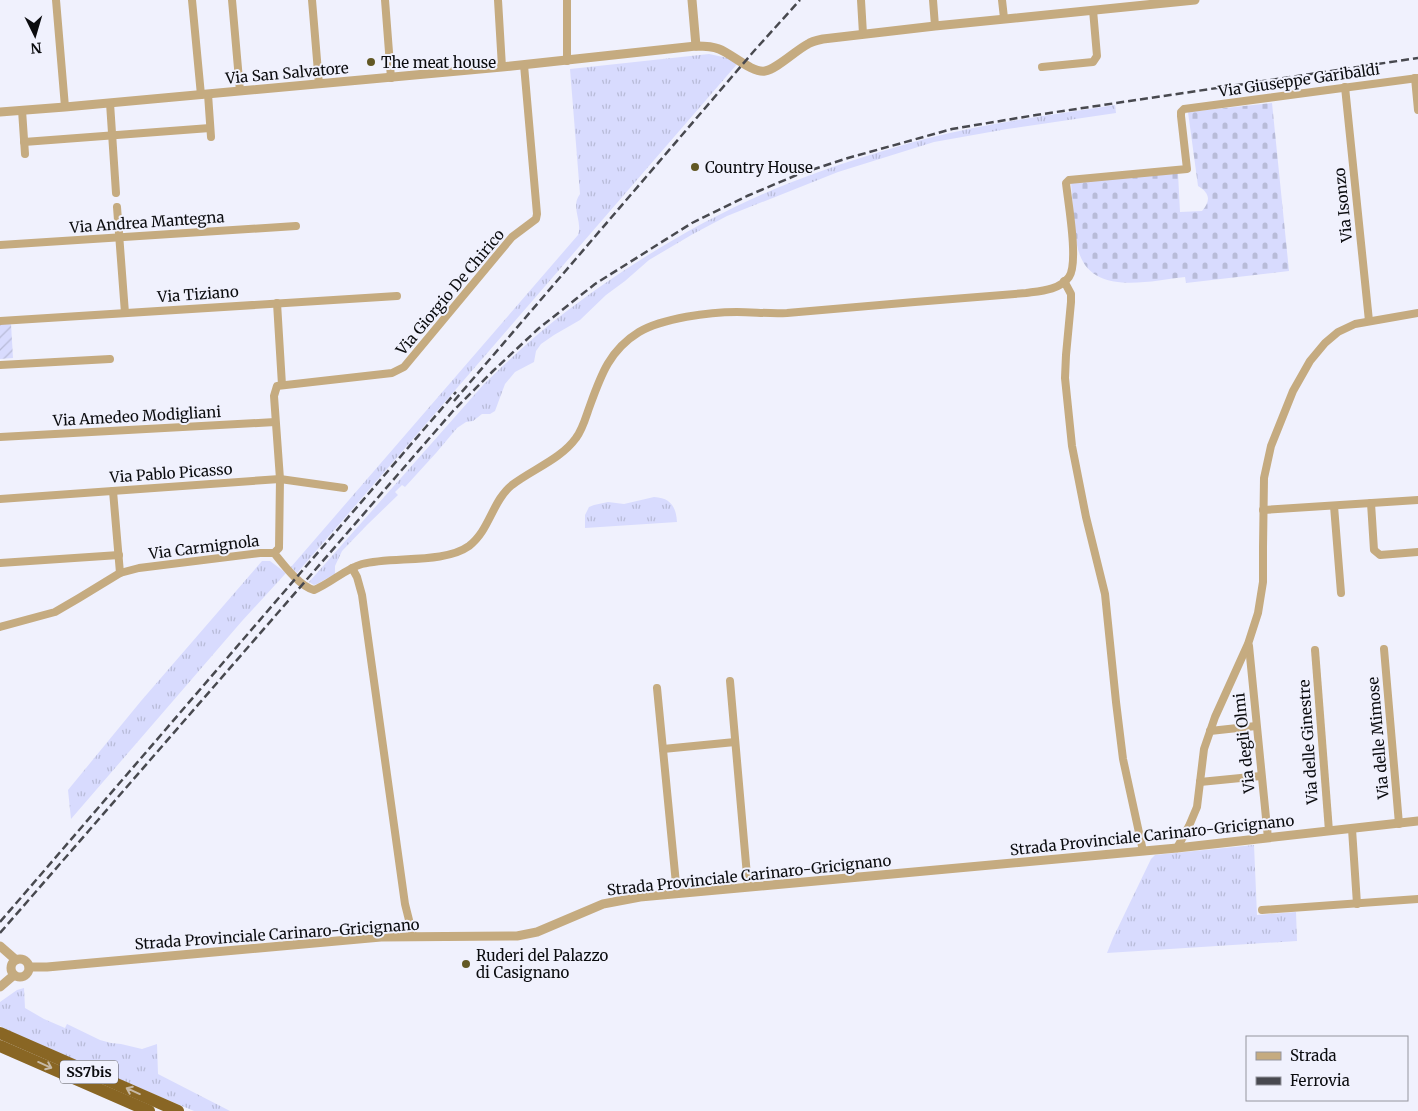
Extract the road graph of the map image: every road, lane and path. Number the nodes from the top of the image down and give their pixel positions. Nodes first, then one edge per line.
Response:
1 (56, 0) edge
2 (192, 0) edge
3 (232, 0) edge
4 (312, 0) edge
5 (385, 0) edge
6 (498, 0) edge
7 (567, 0) edge
8 (692, 0) edge
9 (862, 0) edge
10 (933, 0) edge
11 (1002, 0) edge
12 (1195, 0) edge
13 (1093, 10) junction
14 (1004, 18) junction
15 (935, 26) junction
16 (864, 34) junction
17 (696, 46) junction
18 (567, 61) junction
19 (524, 65) junction
20 (502, 67) junction
21 (1042, 67) dead end
22 (391, 78) junction
23 (1416, 78) edge
24 (319, 84) junction
25 (1345, 87) junction
26 (240, 91) junction
27 (204, 94) junction
28 (110, 103) junction
29 (65, 107) junction
30 (22, 110) junction
31 (1418, 110) edge
32 (0, 112) edge
33 (210, 128) junction
34 (112, 136) junction
35 (211, 138) dead end
36 (24, 142) junction
37 (25, 154) dead end
38 (116, 193) dead end
39 (117, 206) dead end
40 (296, 226) dead end
41 (119, 238) junction
42 (0, 245) edge
43 (1064, 281) junction
44 (397, 296) dead end
45 (277, 303) junction
46 (125, 313) junction
47 (1418, 313) edge
48 (0, 320) edge
49 (1369, 321) junction
50 (110, 358) dead end
51 (0, 365) edge
52 (282, 385) junction
53 (275, 422) junction
54 (0, 437) edge
55 (280, 479) junction
56 (344, 488) dead end
57 (113, 491) junction
58 (0, 499) edge
59 (1418, 500) edge
60 (1371, 503) junction
61 (1334, 506) junction
62 (1263, 510) junction
63 (1418, 552) edge
64 (274, 553) junction
65 (118, 555) junction
66 (0, 563) edge
67 (352, 568) junction
68 (120, 573) junction
69 (1341, 593) dead end
70 (0, 627) edge
71 (1248, 644) junction
72 (1315, 650) dead end
73 (1384, 650) dead end
74 (730, 681) dead end
75 (657, 688) dead end
76 (1256, 726) junction
77 (1210, 730) junction
78 (735, 742) junction
79 (663, 749) junction
80 (1261, 776) junction
81 (1200, 782) junction
82 (1418, 821) edge
83 (1399, 824) junction
84 (1352, 829) junction
85 (1328, 831) junction
86 (1268, 838) junction
87 (1177, 848) junction
88 (1143, 851) junction
89 (748, 887) junction
90 (678, 894) junction
91 (1418, 899) edge
92 (1358, 904) junction
93 (1262, 910) dead end
94 (413, 936) junction
95 (0, 946) edge
96 (16, 960) junction
97 (29, 967) junction
98 (14, 975) junction
99 (0, 987) edge
100 (0, 1033) edge
101 (0, 1046) edge
102 (149, 1111) edge
103 (178, 1111) edge

1 - 29 street
2 - 27 street
3 - 26 street
4 - 24 street
5 - 22 street
6 - 20 street
7 - 18 street
8 - 17 street
9 - 16 street
10 - 15 street
11 - 14 street
12 - 13 street, Via San Salvatore
13 - 14 street, Via San Salvatore
13 - 21 street
14 - 15 street, Via San Salvatore
15 - 16 street, Via San Salvatore
16 - 17 street, Via San Salvatore
17 - 18 street, Via San Salvatore
18 - 19 street, Via San Salvatore
19 - 20 street, Via San Salvatore
19 - 52 street, Via Giorgio De Chirico
20 - 22 street, Via San Salvatore
22 - 24 street, Via San Salvatore
23 - 25 street, Via Giuseppe Garibaldi
23 - 31 street
24 - 26 street, Via San Salvatore
25 - 43 street, Via Giuseppe Garibaldi
25 - 49 street, Via Isonzo
26 - 27 street, Via San Salvatore
27 - 28 street, Via San Salvatore
27 - 33 street
28 - 29 street, Via San Salvatore
28 - 34 street
29 - 30 street, Via San Salvatore
30 - 32 street, Via San Salvatore
30 - 36 street
33 - 34 street
33 - 35 street
34 - 36 street
34 - 38 street
36 - 37 street
39 - 41 street
40 - 41 street, Via Andrea Mantegna
41 - 42 street, Via Andrea Mantegna
41 - 46 street
43 - 67 street, Via Carmignola
43 - 88 street
44 - 45 street, Via Tiziano
45 - 46 street, Via Tiziano
45 - 52 street
46 - 48 street, Via Tiziano
47 - 49 street
49 - 62 street
50 - 51 street
52 - 53 street
53 - 54 street, Via Amedeo Modigliani
53 - 55 street
55 - 56 street, Via Pablo Picasso
55 - 57 street, Via Pablo Picasso
55 - 64 street
57 - 58 street, Via Pablo Picasso
57 - 65 street
59 - 60 street
60 - 61 street
60 - 63 street
61 - 62 street
61 - 69 street
62 - 71 street
64 - 67 street, Via Carmignola
64 - 68 street, Via Carmignola
65 - 66 street
65 - 68 street
67 - 94 street
68 - 70 street, Via Carmignola
71 - 76 street, Via degli Olmi
71 - 77 street
72 - 85 street, Via delle Ginestre
73 - 83 street, Via delle Mimose
74 - 78 street
75 - 79 street
76 - 77 street
76 - 80 street, Via degli Olmi
77 - 81 street
78 - 79 street
78 - 89 street
79 - 90 street
80 - 81 street
80 - 86 street, Via degli Olmi
81 - 87 street
82 - 83 street, Strada Provinciale Carinaro-Gricignano
83 - 84 street, Strada Provinciale Carinaro-Gricignano
84 - 85 street, Strada Provinciale Carinaro-Gricignano
84 - 92 street
85 - 86 street, Strada Provinciale Carinaro-Gricignano
86 - 87 street, Strada Provinciale Carinaro-Gricignano
87 - 88 street, Strada Provinciale Carinaro-Gricignano
88 - 89 street, Strada Provinciale Carinaro-Gricignano
89 - 90 street, Strada Provinciale Carinaro-Gricignano
90 - 94 street, Strada Provinciale Carinaro-Gricignano
91 - 92 street
92 - 93 street
94 - 97 street, Strada Provinciale Carinaro-Gricignano
95 - 96 street
96 - 97 street
96 - 98 street
97 - 98 street
98 - 99 street
103 -> 100 highway, SS7bis
101 -> 102 highway, SS7bis

